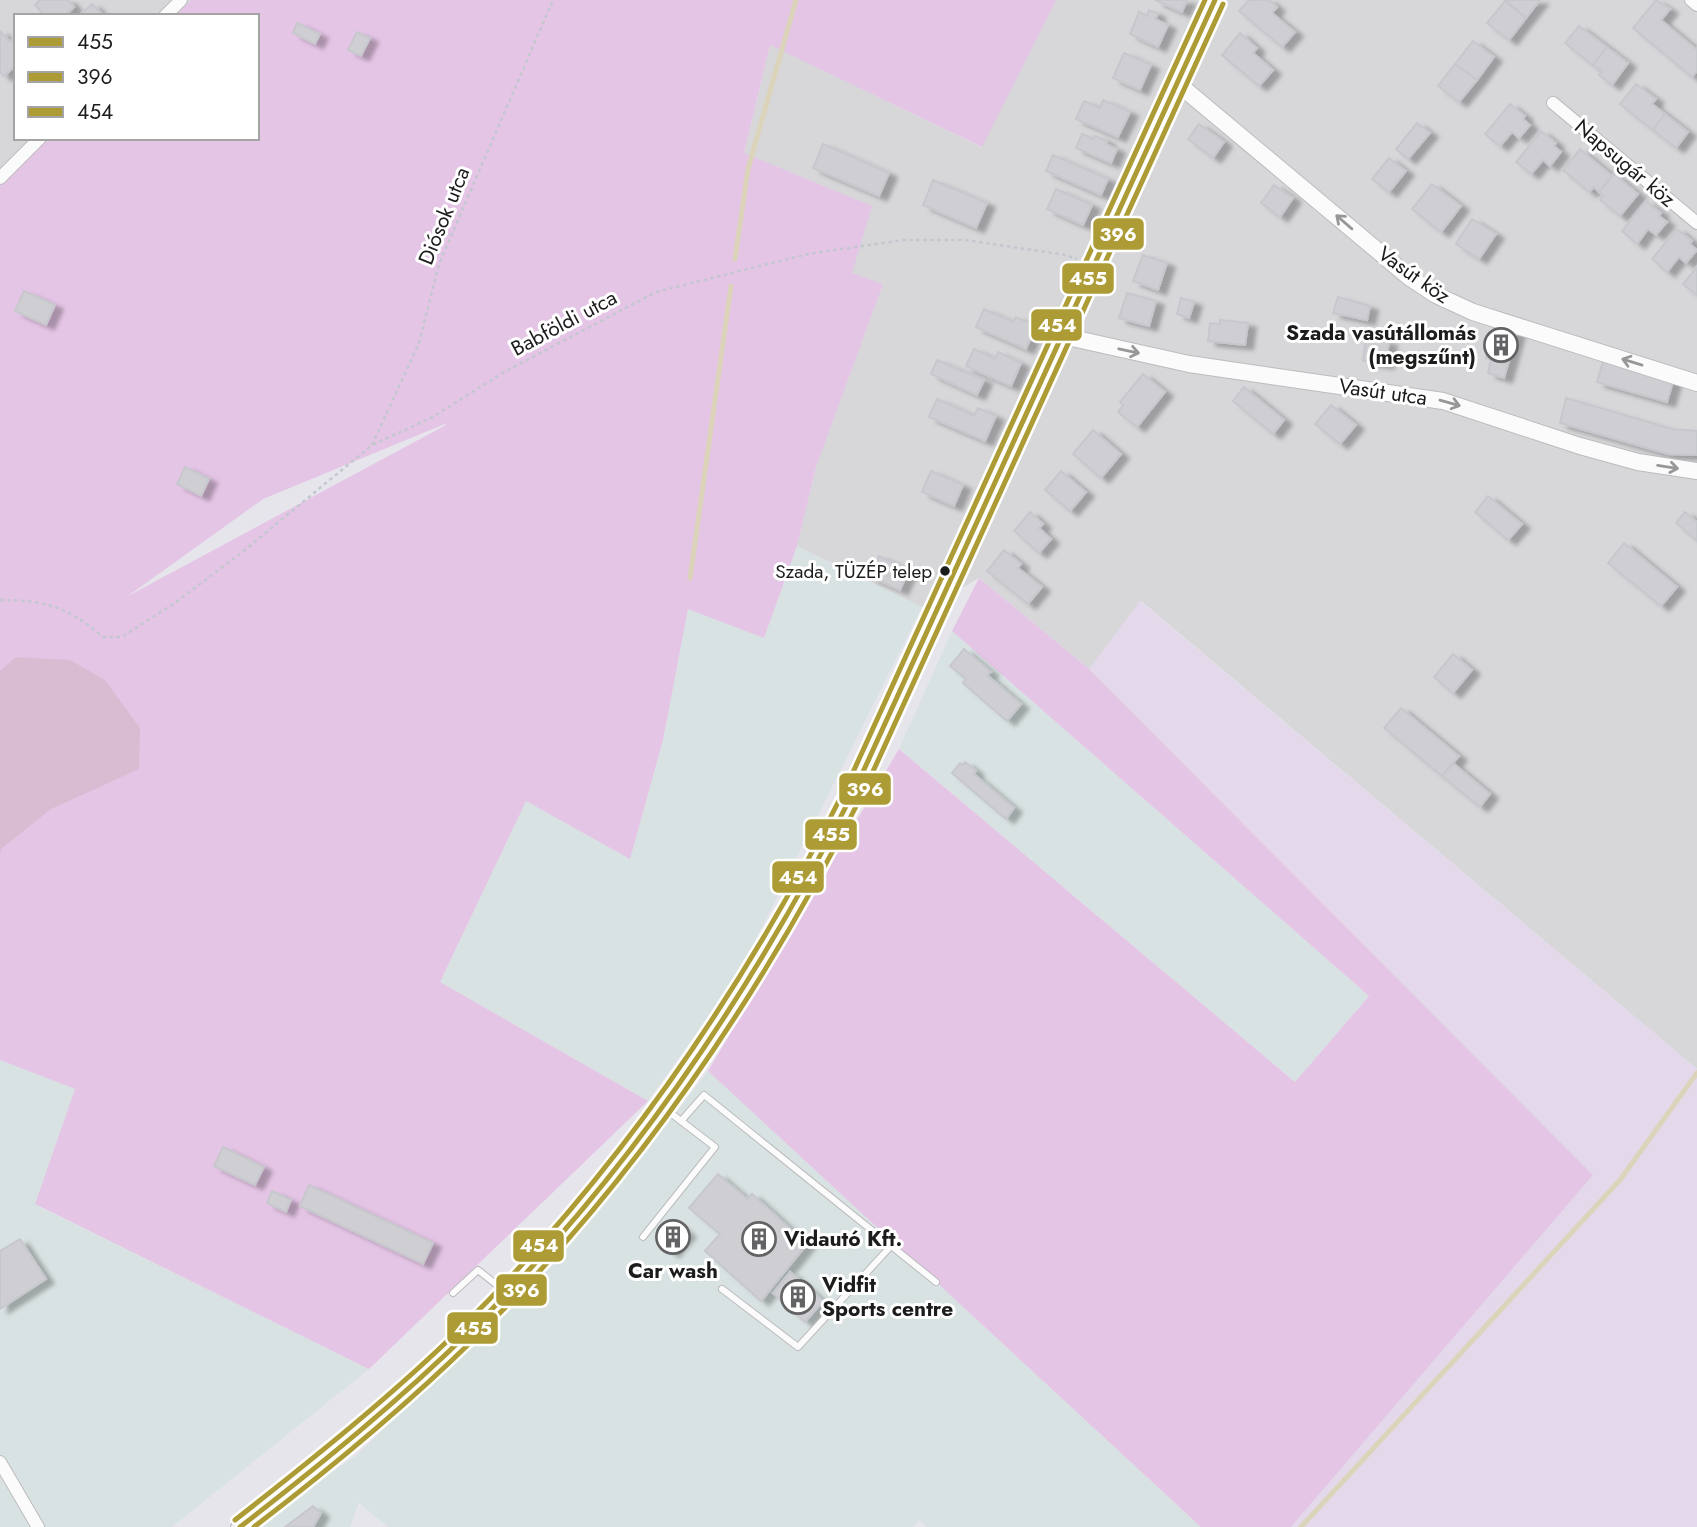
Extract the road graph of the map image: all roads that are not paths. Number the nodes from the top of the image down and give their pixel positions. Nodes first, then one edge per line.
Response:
1 (181, 0) edge
2 (1215, 0) edge
3 (1692, 0) edge
4 (1697, 5) edge
5 (167, 14) edge
6 (1177, 83) junction
7 (1553, 103) dead end
8 (38, 140) edge
9 (0, 178) edge
10 (1697, 223) edge
11 (1063, 335) junction
12 (1697, 383) edge
13 (1697, 471) edge
14 (662, 1107) junction
15 (681, 1121) junction
16 (643, 1237) dead end
17 (891, 1246) junction
18 (936, 1282) dead end
19 (722, 1289) dead end
20 (453, 1293) dead end
21 (507, 1293) junction
22 (0, 1462) edge
23 (38, 1527) edge
24 (240, 1527) edge

1 - 5 street
2 - 6 main road
3 - 4 street
6 - 11 main road
12 -> 6 street, Vasút köz
7 - 10 street, Napsugár köz
8 - 9 street
11 -> 13 street, Vasút utca
11 - 14 main road
14 - 15 lane
14 - 21 main road
15 - 16 lane
15 - 17 lane
17 - 18 lane
17 - 19 lane
20 - 21 lane
21 - 24 main road
22 - 23 street

